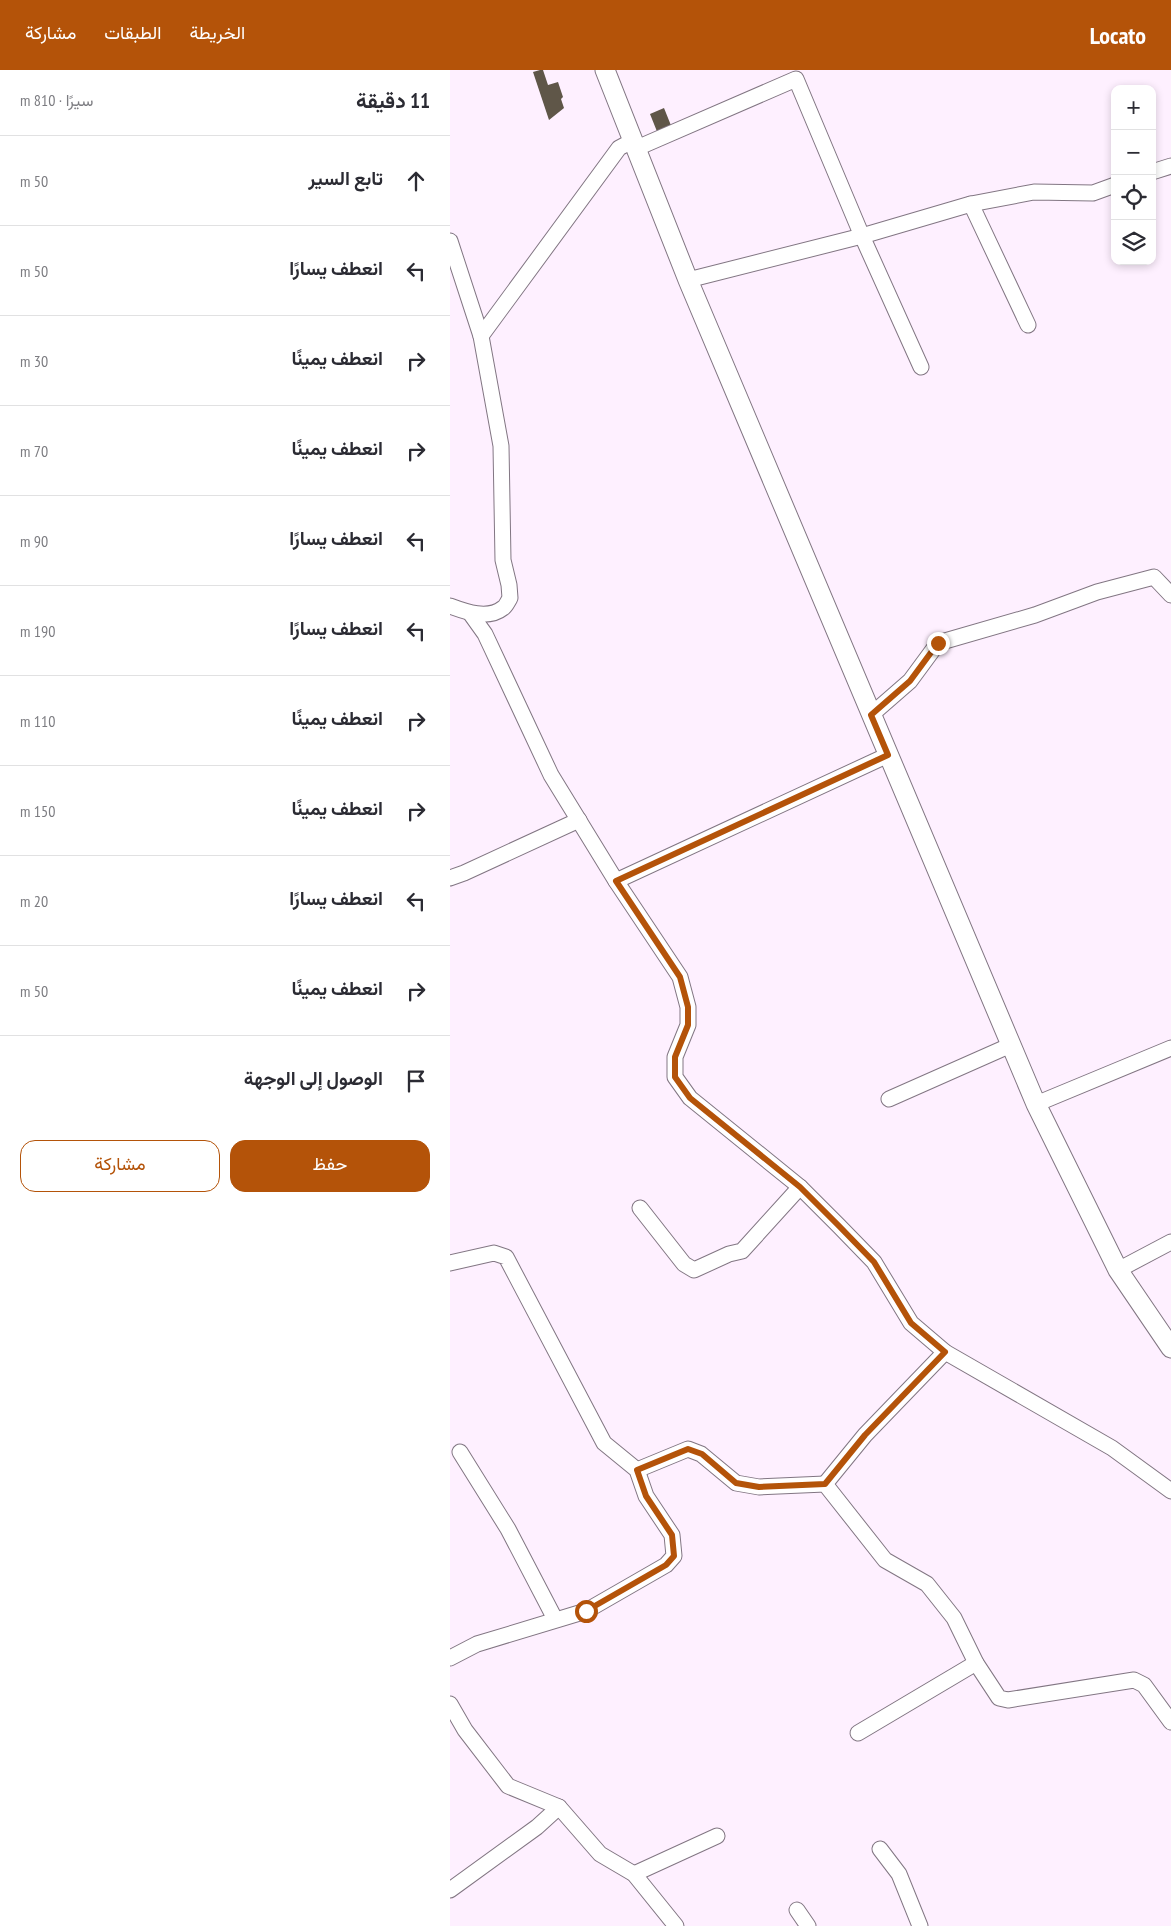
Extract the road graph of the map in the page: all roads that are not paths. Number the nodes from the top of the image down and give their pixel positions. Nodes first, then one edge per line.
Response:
1 (605, 70) edge
2 (635, 144) junction
3 (1171, 166) edge
4 (1156, 171) edge
5 (1111, 186) edge
6 (971, 204) junction
7 (862, 236) junction
8 (450, 241) edge
9 (688, 280) junction
10 (1028, 326) dead end
11 (481, 336) junction
12 (922, 367) dead end
13 (1171, 594) edge
14 (450, 606) edge
15 (470, 613) junction
16 (871, 715) junction
17 (888, 755) junction
18 (579, 820) junction
19 (450, 878) edge
20 (616, 881) junction
21 (1011, 1045) junction
22 (1171, 1048) edge
23 (889, 1099) dead end
24 (1036, 1104) junction
25 (800, 1187) junction
26 (640, 1208) dead end
27 (1171, 1242) edge
28 (450, 1263) edge
29 (1118, 1270) junction
30 (1171, 1348) edge
31 (945, 1352) junction
32 (460, 1452) dead end
33 (637, 1470) junction
34 (825, 1484) junction
35 (1171, 1491) edge
36 (555, 1619) junction
37 (450, 1658) edge
38 (976, 1663) junction
39 (450, 1704) edge
40 (1171, 1722) edge
41 (858, 1733) dead end
42 (559, 1807) junction
43 (717, 1836) dead end
44 (880, 1849) dead end
45 (634, 1874) junction
46 (450, 1890) edge
47 (797, 1910) dead end
48 (676, 1926) edge
49 (808, 1926) edge
50 (920, 1926) edge

1 - 2 street
2 - 7 street
2 - 9 street
2 - 11 street
3 - 4 street
5 - 6 street
6 - 7 street
6 - 10 street
7 - 9 street
7 - 12 street
8 - 11 street
9 - 16 street
11 - 15 street
13 - 16 street
14 - 15 street
15 - 18 street
16 - 17 street
17 - 20 street
17 - 21 street
18 - 19 street
18 - 20 street
20 - 25 street
21 - 23 street
21 - 24 street
22 - 24 street
24 - 29 street
25 - 26 street
25 - 31 street
27 - 29 street
28 - 33 street
29 - 30 street
31 - 34 street
31 - 35 street
32 - 36 street
33 - 34 street
33 - 36 street
34 - 38 street
36 - 37 street
38 - 40 street
38 - 41 street
39 - 42 street
42 - 45 street
42 - 46 street
43 - 45 street
44 - 50 street
45 - 48 street
47 - 49 street

